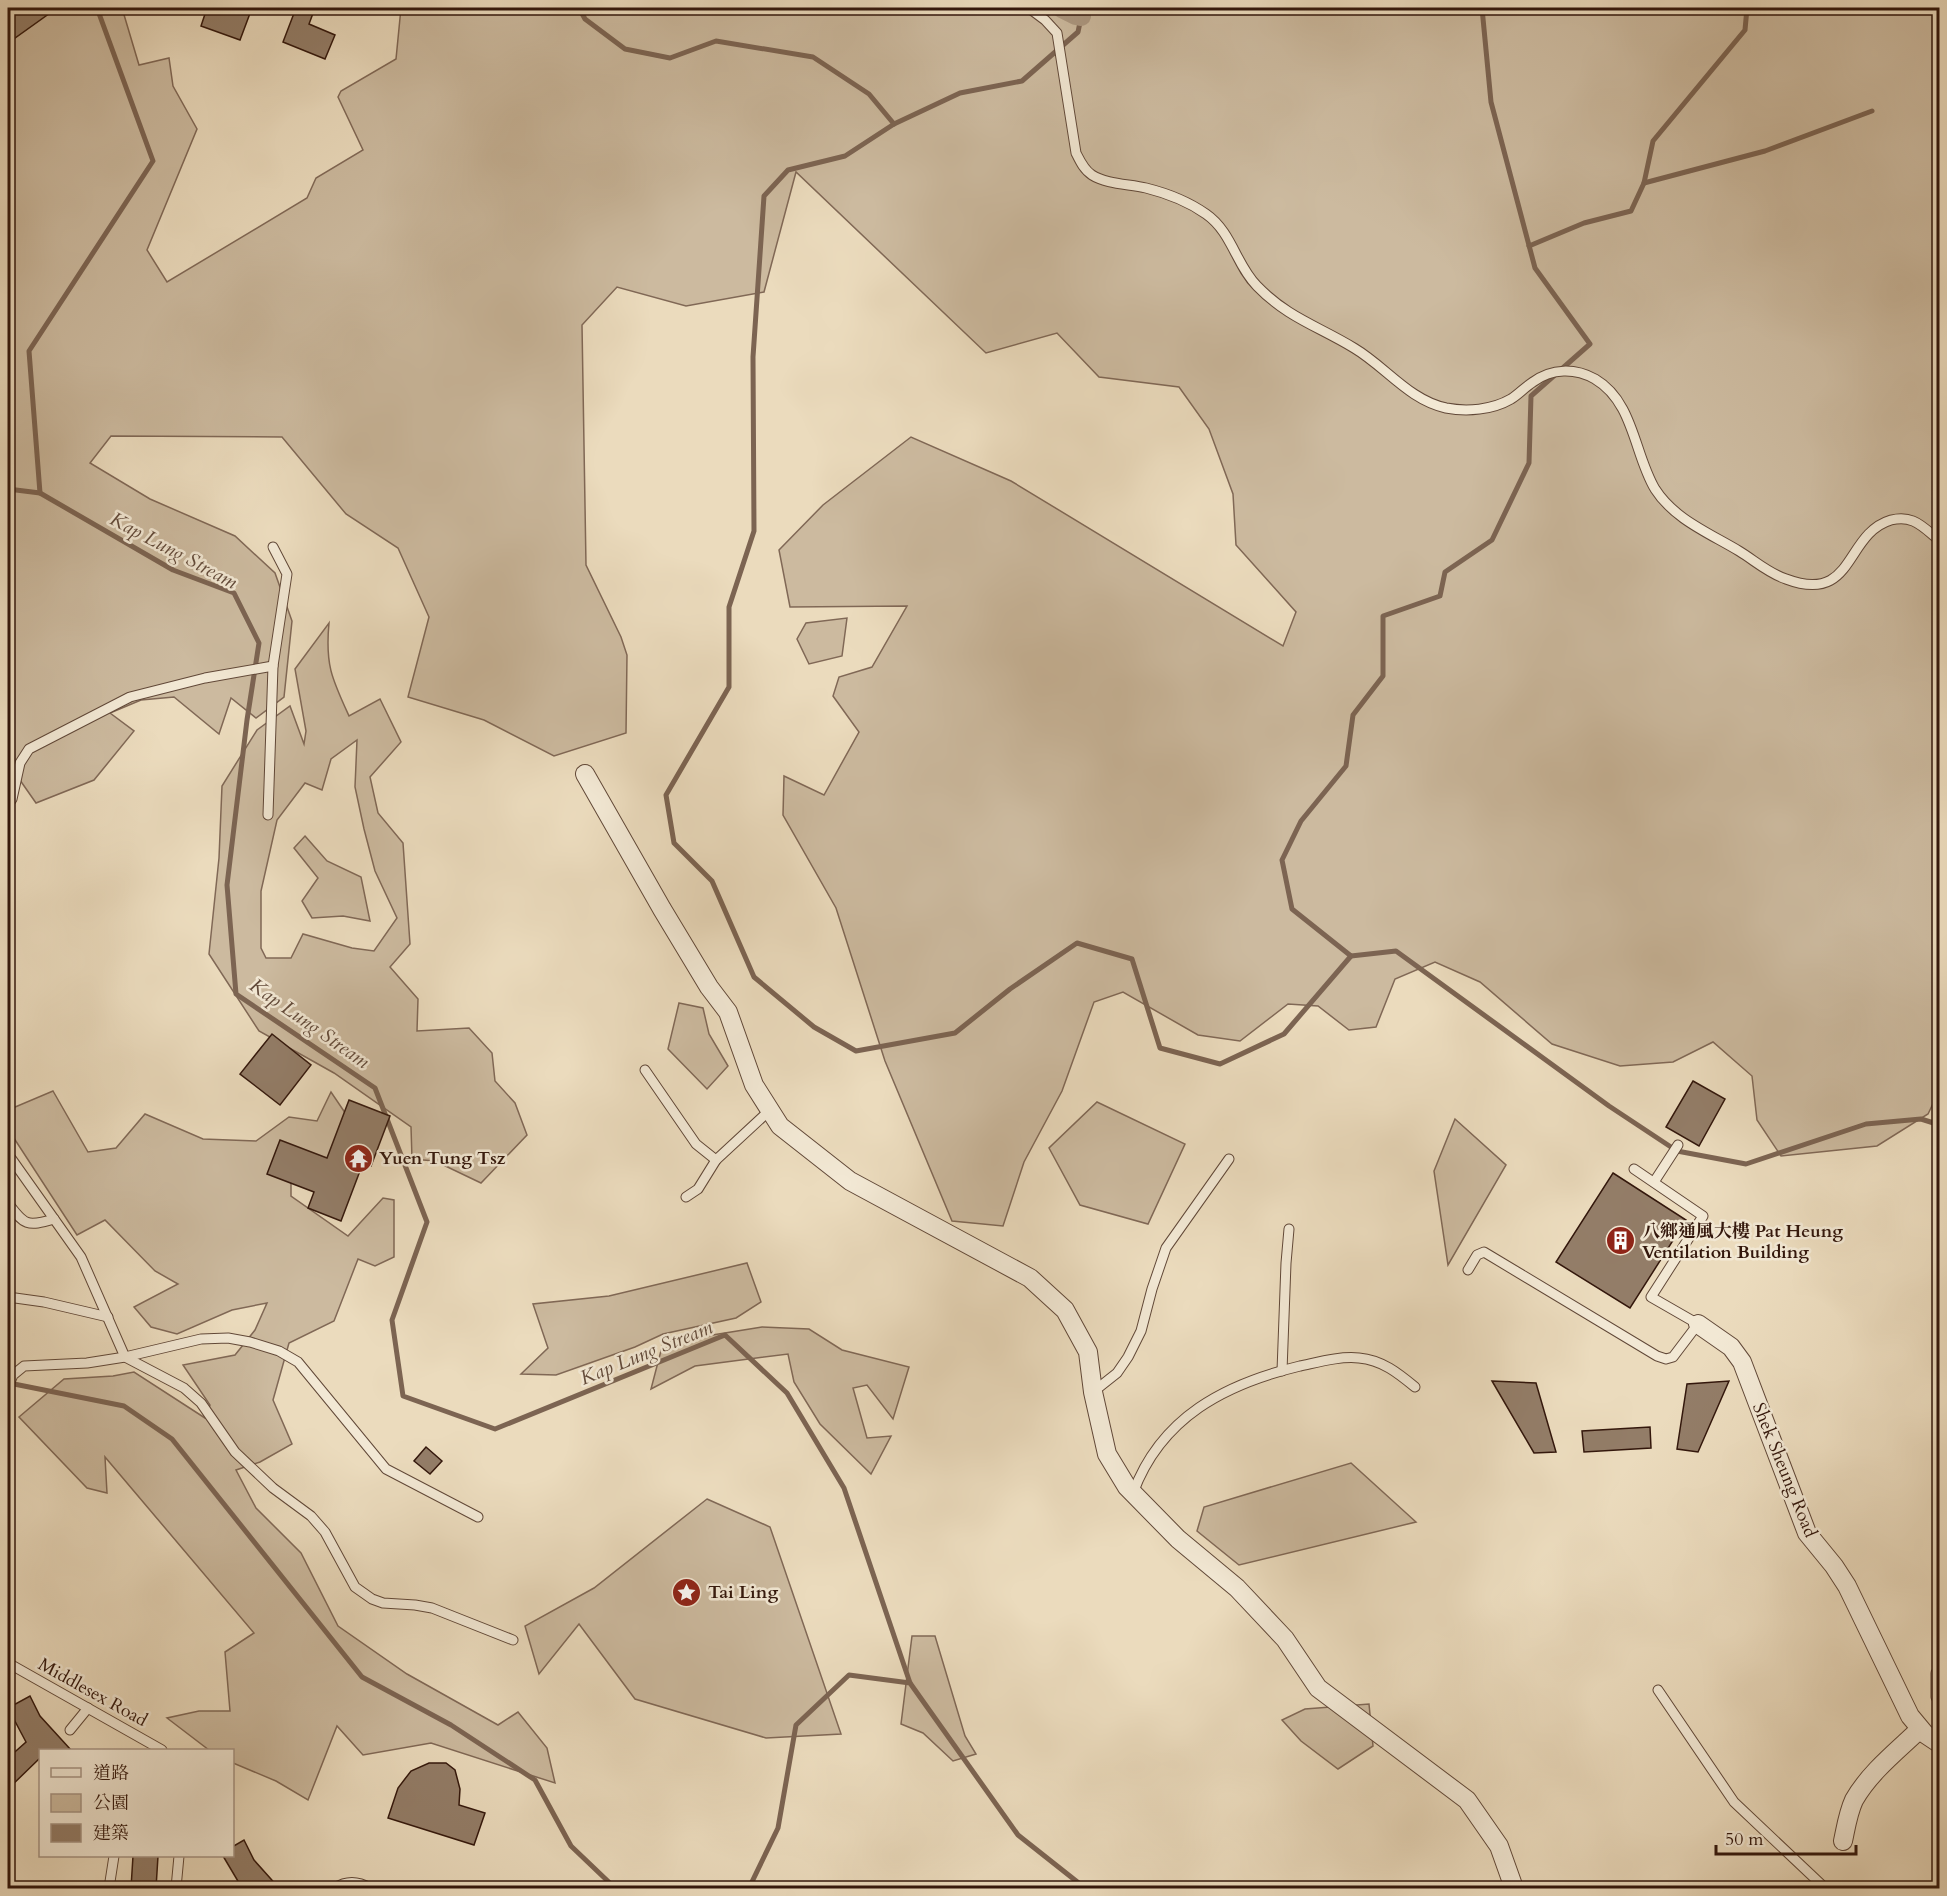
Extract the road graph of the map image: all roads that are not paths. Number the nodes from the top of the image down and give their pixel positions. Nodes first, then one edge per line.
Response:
1 (1029, 8) edge
2 (1940, 541) edge
3 (273, 547) dead end
4 (273, 666) junction
5 (585, 774) dead end
6 (8, 805) edge
7 (268, 815) dead end
8 (645, 1070) dead end
9 (770, 1110) junction
10 (1678, 1145) dead end
11 (8, 1154) edge
12 (1229, 1159) dead end
13 (716, 1160) junction
14 (1634, 1169) dead end
15 (1654, 1182) junction
16 (686, 1197) dead end
17 (8, 1203) edge
18 (54, 1219) junction
19 (1290, 1229) dead end
20 (1468, 1270) dead end
21 (8, 1297) edge
22 (108, 1317) junction
23 (1698, 1324) junction
24 (125, 1357) junction
25 (1282, 1371) junction
26 (8, 1387) edge
27 (1415, 1387) dead end
28 (1093, 1392) junction
29 (1133, 1493) junction
30 (478, 1517) dead end
31 (513, 1640) dead end
32 (8, 1663) edge
33 (1936, 1673) dead end
34 (1658, 1690) dead end
35 (1940, 1705) edge
36 (88, 1708) junction
37 (1920, 1729) junction
38 (70, 1730) dead end
39 (1940, 1744) edge
40 (149, 1747) edge
41 (1843, 1841) dead end
42 (114, 1857) edge
43 (179, 1857) edge
44 (109, 1888) edge
45 (176, 1888) edge
46 (335, 1888) edge
47 (370, 1888) edge
48 (1514, 1888) edge
49 (1825, 1888) edge

1 - 2 lane
3 - 4 lane
4 - 6 lane
4 - 7 lane
5 - 9 street
8 - 13 lane
9 - 13 lane
9 - 28 street
10 - 15 lane
11 - 18 lane
12 - 28 lane
13 - 16 lane
14 - 15 lane
15 - 23 lane
17 - 18 lane
18 - 22 lane
19 - 25 lane
20 - 23 lane
21 - 22 lane
22 - 24 lane
23 - 37 street, Shek Sheung Road
24 - 26 lane
24 - 30 lane
24 - 31 lane
25 - 27 lane
25 - 29 lane
28 - 29 street
29 - 48 street
32 - 36 lane, Middlesex Road
33 - 35 lane
34 - 49 lane
36 - 38 lane
36 - 40 lane, Middlesex Road
37 - 39 street, Shek Sheung Road
37 - 41 street
42 - 44 lane
43 - 45 lane
46 - 47 lane

